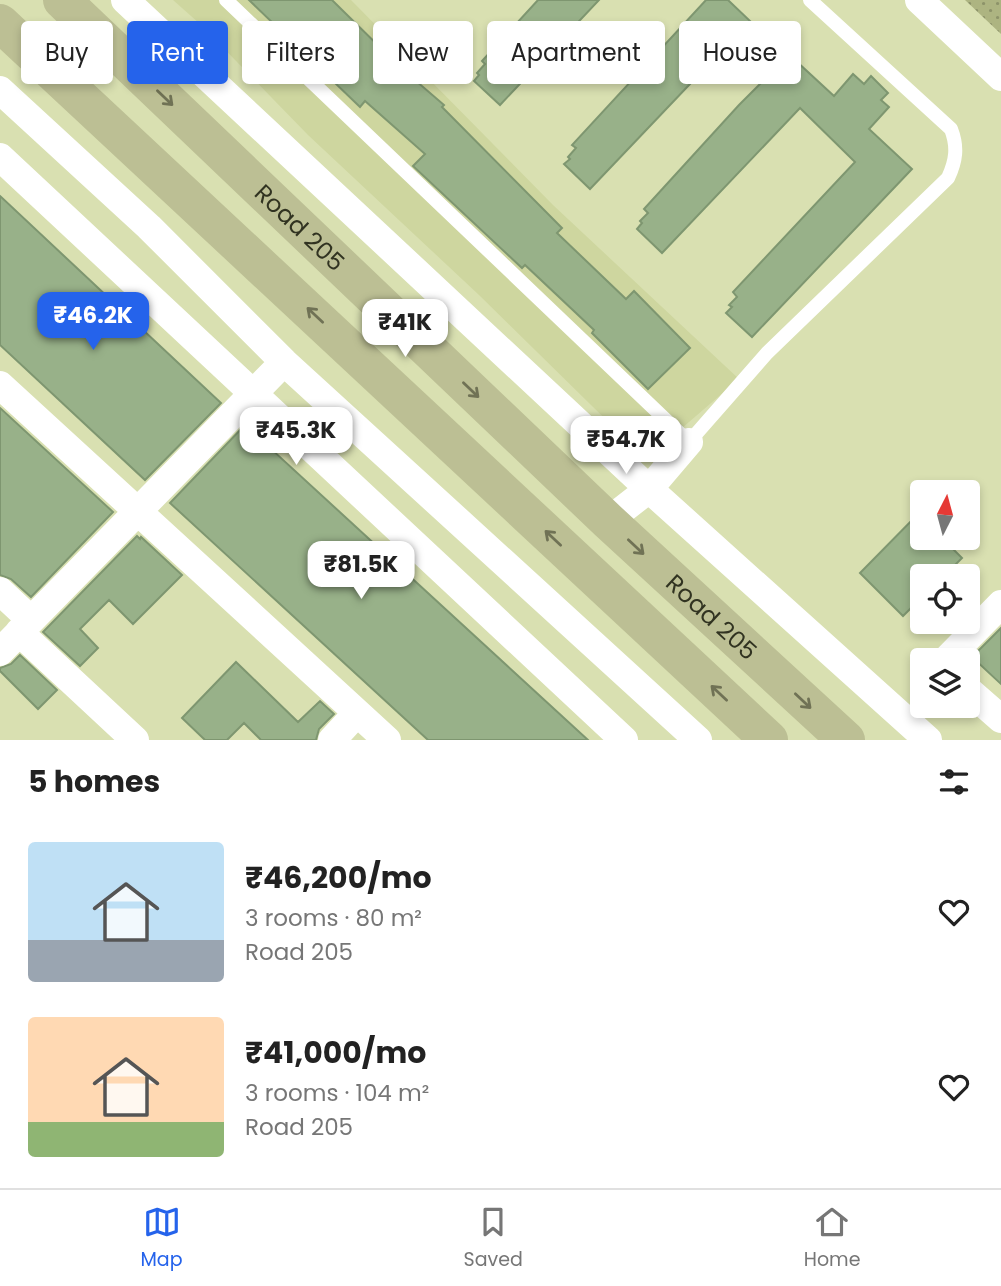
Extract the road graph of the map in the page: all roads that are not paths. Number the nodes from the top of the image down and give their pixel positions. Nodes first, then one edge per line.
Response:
1 (125, 0) edge
2 (226, 0) edge
3 (810, 0) edge
4 (919, 0) edge
5 (71, 3) edge
6 (0, 23) edge
7 (1001, 77) edge
8 (0, 90) edge
9 (0, 157) edge
10 (284, 362) junction
11 (0, 384) edge
12 (253, 393) junction
13 (689, 442) junction
14 (649, 489) junction
15 (138, 511) junction
16 (608, 522) junction
17 (0, 591) edge
18 (1001, 604) edge
19 (25, 626) junction
20 (958, 648) edge
21 (0, 652) edge
22 (980, 701) edge
23 (357, 713) junction
24 (1001, 719) edge
25 (135, 740) edge
26 (332, 740) edge
27 (387, 740) edge
28 (624, 740) edge
29 (698, 740) edge
30 (769, 740) edge
31 (846, 740) edge
32 (928, 740) edge

1 - 14 street
2 - 13 lane
3 - 13 lane
4 - 7 street
5 -> 16 main road, Road 205
30 -> 6 main road, Road 205
8 - 10 street
9 - 12 street
10 - 12 street
10 - 29 street
11 - 15 street
12 - 15 street
12 - 28 street
13 - 14 street
14 - 16 street
14 - 32 street
15 - 19 street
15 - 23 street
16 -> 31 main road, Road 205
17 - 19 street
18 - 20 street
19 - 21 street
19 - 25 street
22 - 24 street
23 - 26 street
23 - 27 street

